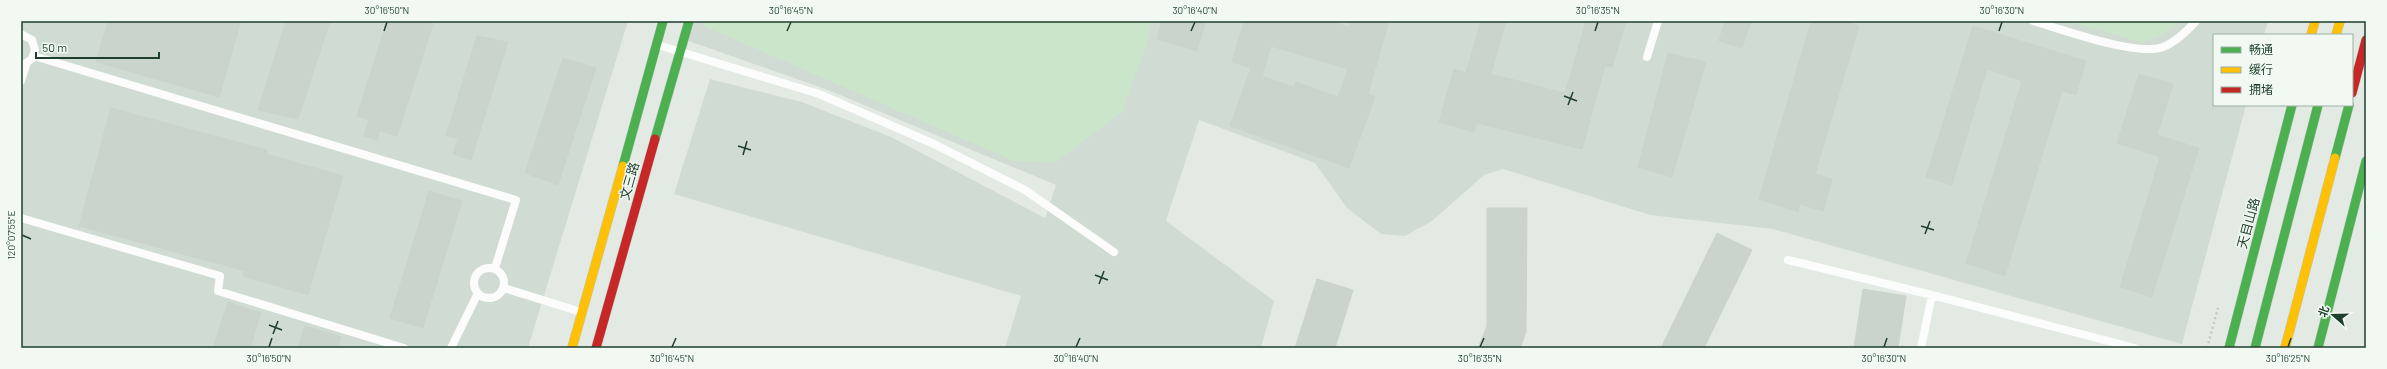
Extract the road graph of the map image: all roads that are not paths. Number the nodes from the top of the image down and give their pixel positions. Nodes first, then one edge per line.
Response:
1 (663, 21) edge
2 (689, 21) edge
3 (1658, 21) edge
4 (2032, 21) edge
5 (2196, 21) edge
6 (2314, 21) edge
7 (2340, 21) edge
8 (2054, 24) edge
9 (21, 34) edge
10 (2311, 34) edge
11 (2336, 34) edge
12 (2366, 40) edge
13 (657, 44) junction
14 (678, 52) junction
15 (34, 56) junction
16 (1647, 57) dead end
17 (24, 65) edge
18 (21, 81) edge
19 (2353, 90) edge
20 (2292, 106) edge
21 (2318, 106) edge
22 (2349, 106) edge
23 (2366, 161) edge
24 (21, 218) edge
25 (1114, 252) dead end
26 (1788, 260) dead end
27 (495, 268) junction
28 (504, 288) junction
29 (478, 293) junction
30 (1932, 295) junction
31 (583, 312) junction
32 (404, 348) edge
33 (450, 348) edge
34 (572, 348) edge
35 (596, 348) edge
36 (1921, 348) edge
37 (2135, 348) edge
38 (2229, 348) edge
39 (2255, 348) edge
40 (2285, 348) edge
41 (2318, 348) edge

1 - 13 main road, 文三路
2 - 14 main road, 文三路
3 - 16 lane
4 - 8 lane
5 - 8 lane
6 - 10 main road
7 - 11 main road
9 - 15 lane
12 - 19 main road
13 - 14 lane
13 - 31 main road, 文三路
14 - 25 lane
14 - 35 main road, 文三路
15 - 17 lane
15 - 27 lane
17 - 18 lane
20 - 38 main road, 天目山路
21 - 39 main road
22 - 40 main road
23 - 41 main road
24 - 32 lane
26 - 30 lane
27 - 28 lane
27 - 29 lane
28 - 29 lane
28 - 31 lane
29 - 33 lane
30 - 36 lane
30 - 37 lane
31 - 34 main road, 文三路

